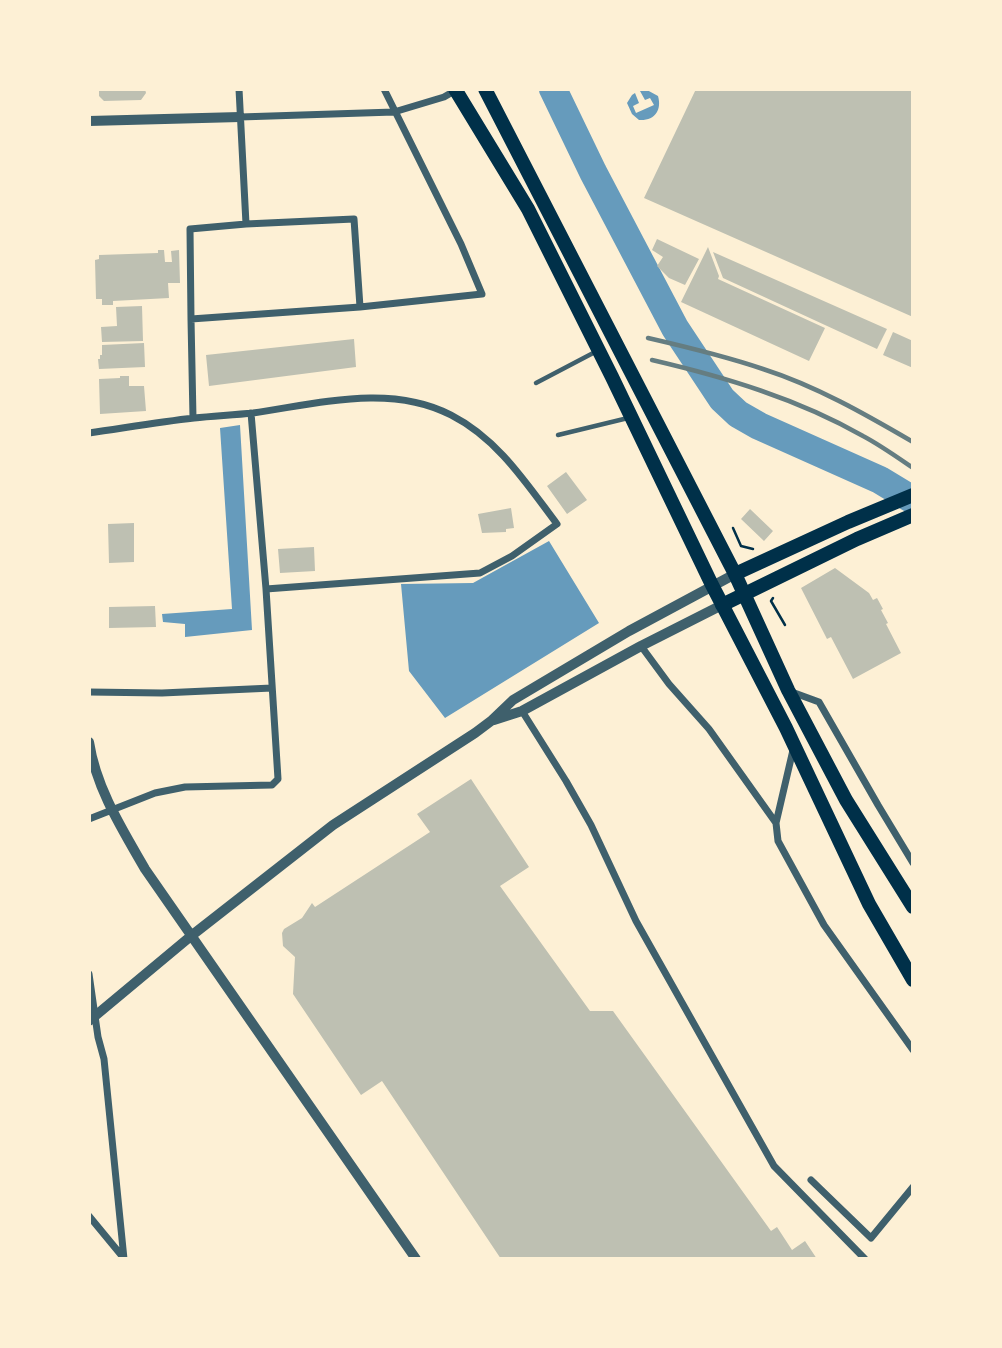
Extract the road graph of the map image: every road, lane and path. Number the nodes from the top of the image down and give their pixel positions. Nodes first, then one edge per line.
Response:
1 (239, 89) edge
2 (384, 89) edge
3 (485, 89) edge
4 (455, 90) edge
5 (394, 111) junction
6 (240, 117) junction
7 (89, 121) edge
8 (246, 224) junction
9 (360, 307) junction
10 (191, 319) junction
11 (598, 351) junction
12 (536, 383) dead end
13 (251, 413) junction
14 (631, 417) junction
15 (193, 418) junction
16 (89, 433) edge
17 (558, 435) dead end
18 (913, 495) edge
19 (913, 515) edge
20 (735, 574) junction
21 (712, 585) junction
22 (266, 589) junction
23 (744, 593) junction
24 (722, 605) junction
25 (641, 646) junction
26 (272, 688) junction
27 (788, 690) junction
28 (89, 692) edge
29 (522, 711) junction
30 (491, 722) junction
31 (89, 742) edge
32 (794, 747) junction
33 (90, 755) edge
34 (111, 810) junction
35 (89, 819) edge
36 (776, 823) junction
37 (913, 863) edge
38 (913, 908) edge
39 (191, 936) junction
40 (89, 974) edge
41 (913, 980) edge
42 (92, 1019) edge
43 (913, 1050) edge
44 (811, 1180) dead end
45 (913, 1187) edge
46 (89, 1216) edge
47 (124, 1258) edge
48 (416, 1259) edge
49 (865, 1259) edge

1 - 6 street
2 - 5 street
3 - 20 main road
4 - 5 street
4 - 11 main road
5 - 6 street
5 - 9 street
6 - 7 street
6 - 8 street
8 - 9 street
8 - 10 street
9 - 10 street
10 - 15 street
11 - 12 lane
11 - 14 main road
13 - 15 street
13 - 22 street
13 - 22 street
14 - 17 lane
14 - 21 main road
15 - 16 street
18 - 20 main road
19 - 23 main road
20 - 21 street
20 - 23 main road
21 - 24 main road
21 - 30 street
22 - 26 street
23 - 24 main road
23 - 27 main road
24 - 25 street
24 - 32 main road
25 - 29 street
25 - 36 street
26 - 28 street
26 - 34 street
27 - 37 street
27 - 38 main road
29 - 30 street
29 - 49 street
30 - 39 street
31 - 33 street
32 - 36 street
32 - 41 main road
33 - 34 street
34 - 35 street
34 - 39 street
36 - 43 street
39 - 42 street
39 - 48 street
40 - 42 street
42 - 47 street
44 - 45 street
46 - 47 street

